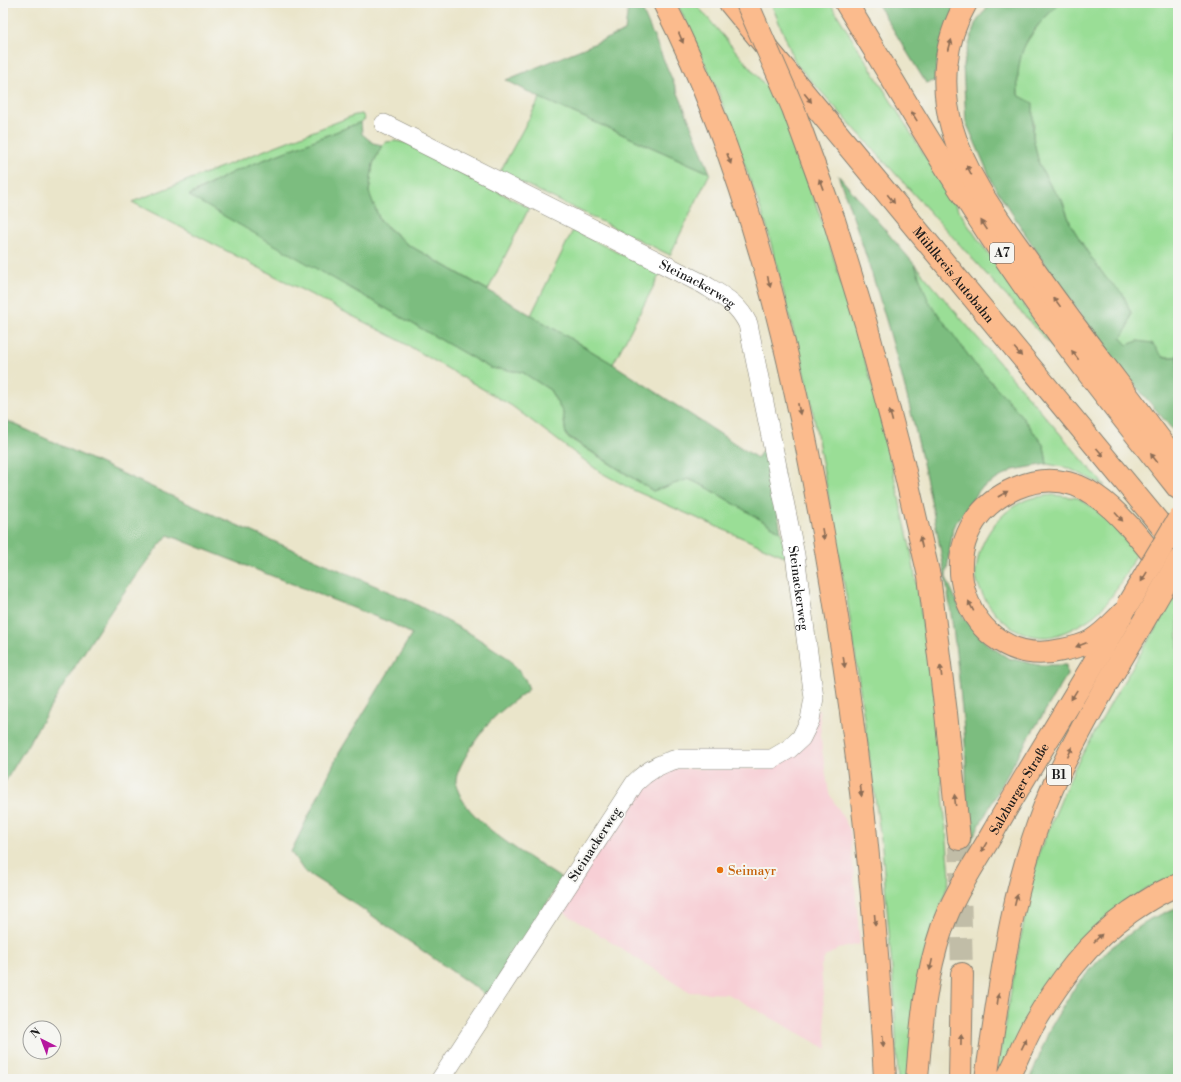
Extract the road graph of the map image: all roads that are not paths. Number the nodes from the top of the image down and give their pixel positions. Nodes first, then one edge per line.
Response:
1 (664, 3) edge
2 (730, 3) edge
3 (747, 3) edge
4 (846, 3) edge
5 (966, 3) edge
6 (384, 124) dead end
7 (1178, 462) edge
8 (1178, 488) edge
9 (1178, 520) edge
10 (1178, 546) edge
11 (1178, 562) edge
12 (1178, 586) edge
13 (1125, 608) junction
14 (959, 839) tunnel mouth
15 (1178, 885) edge
16 (962, 974) tunnel mouth
17 (441, 1079) edge
18 (884, 1079) edge
19 (917, 1079) edge
20 (960, 1079) edge
21 (986, 1079) edge
22 (1007, 1079) edge

1 -> 18 main road
2 -> 10 main road, Mühlkreis Autobahn
14 -> 3 main road, bridge
8 -> 4 main road, A7
7 -> 5 main road
6 - 17 street, Steinackerweg
9 -> 13 main road, Salzburger Straße / B1, bridge
21 -> 11 main road, Salzburger Straße / B1, bridge
13 -> 12 main road
13 -> 19 main road, Salzburger Straße / B1
22 -> 15 main road
20 -> 16 main road

